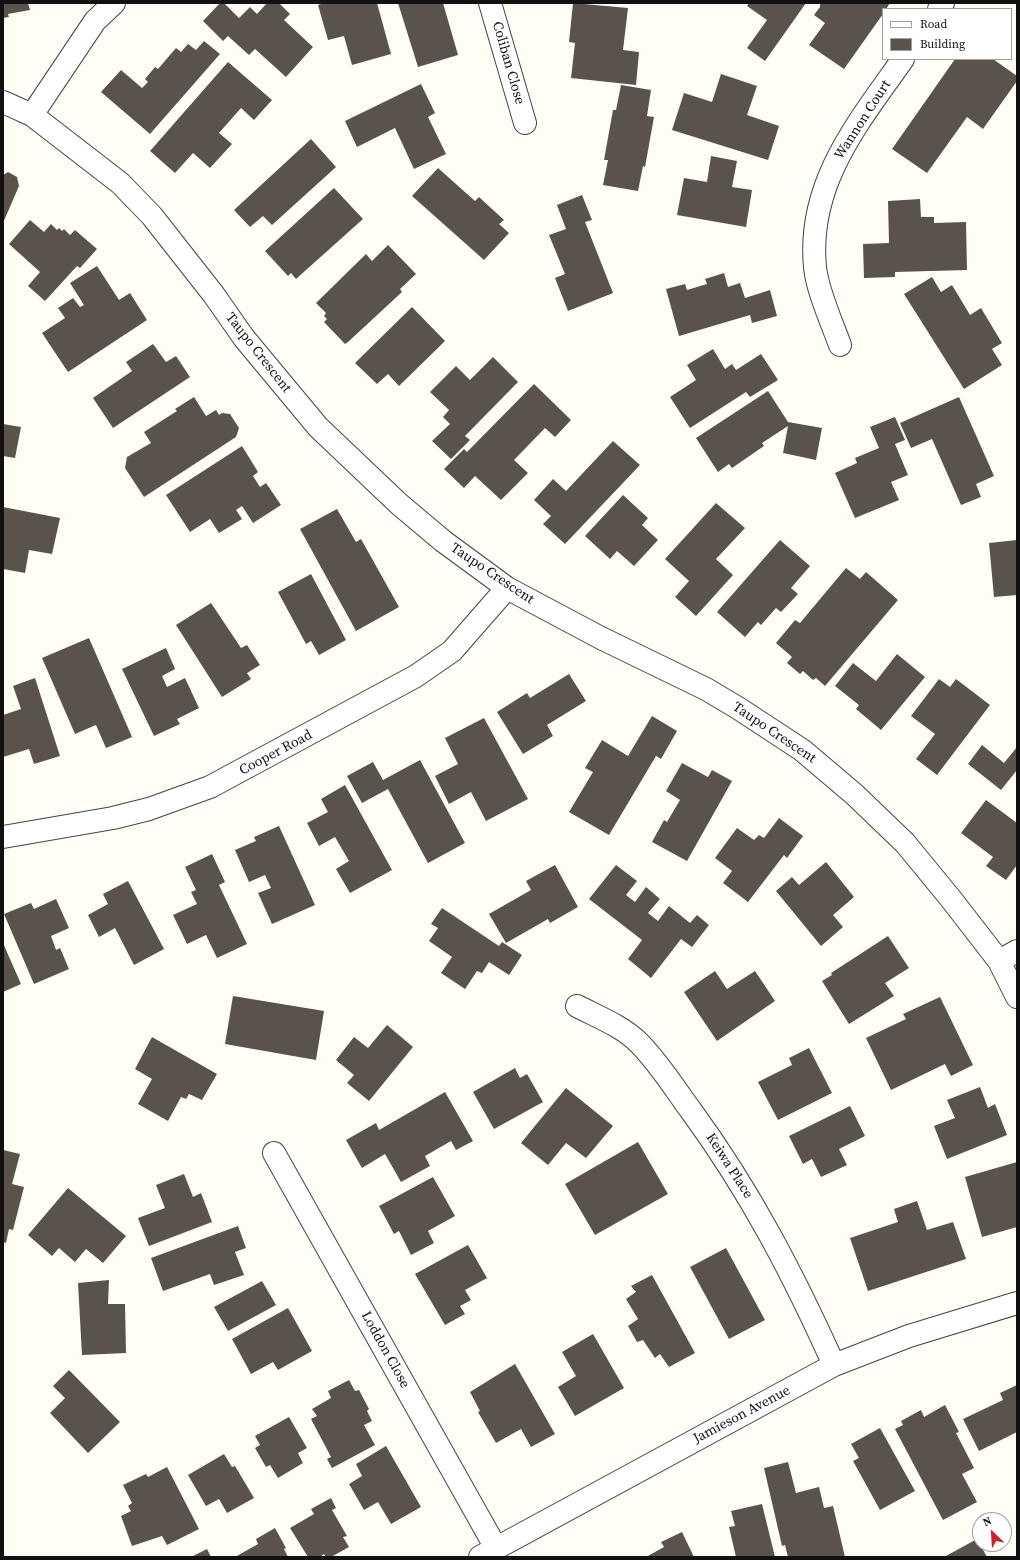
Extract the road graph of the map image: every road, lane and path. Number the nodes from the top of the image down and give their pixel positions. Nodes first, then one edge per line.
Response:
1 (114, 3) edge
2 (490, 3) edge
3 (902, 60) edge
4 (3, 102) edge
5 (32, 115) junction
6 (525, 123) dead end
7 (840, 345) dead end
8 (507, 588) junction
9 (3, 837) edge
10 (1008, 956) edge
11 (1017, 997) edge
12 (577, 1006) dead end
13 (274, 1153) dead end
14 (1017, 1303) edge
15 (834, 1365) junction
16 (488, 1552) edge

1 - 5 street
2 - 6 street, Coliban Close
3 - 7 street, Wannon Court
4 - 5 street, Taupo Crescent
5 - 8 street, Taupo Crescent
8 - 9 street, Cooper Road
8 - 10 street, Taupo Crescent
10 - 11 street, Taupo Crescent
12 - 15 street, Keiwa Place
13 - 16 street, Loddon Close
14 - 15 street, Jamieson Avenue
15 - 16 street, Jamieson Avenue

